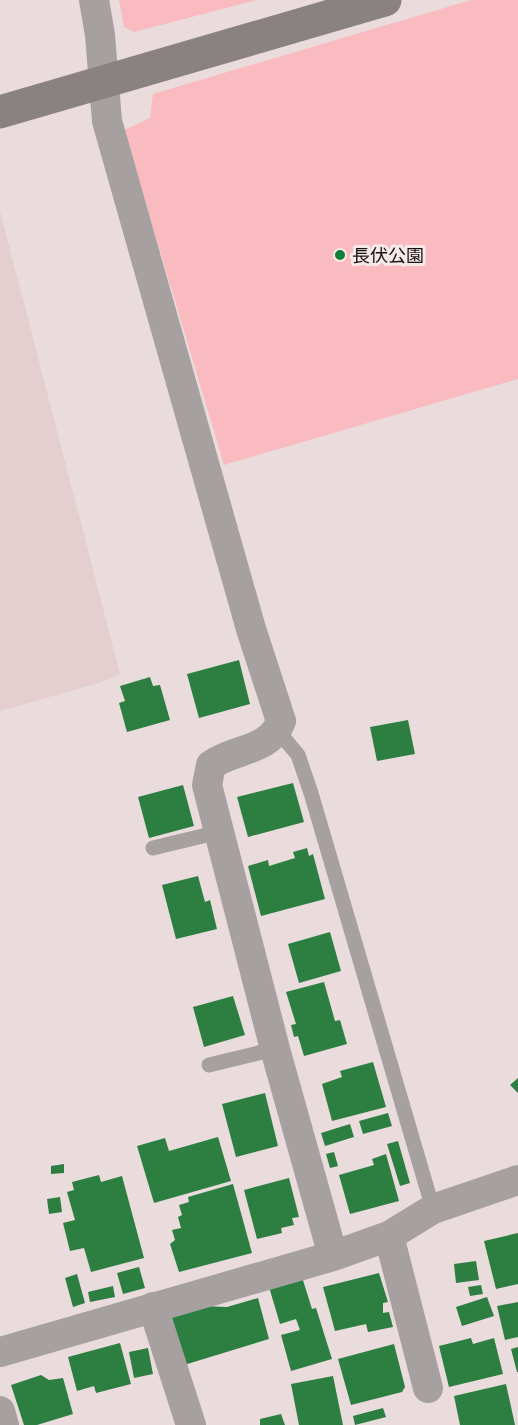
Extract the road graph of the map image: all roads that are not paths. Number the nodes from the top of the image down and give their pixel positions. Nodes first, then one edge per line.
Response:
1 (94, 0) edge
2 (385, 0) edge
3 (104, 84) junction
4 (0, 112) edge
5 (278, 731) junction
6 (219, 832) junction
7 (153, 848) dead end
8 (275, 1050) junction
9 (208, 1065) dead end
10 (518, 1180) edge
11 (433, 1209) junction
12 (389, 1236) junction
13 (333, 1256) junction
14 (153, 1307) junction
15 (0, 1352) edge
16 (428, 1388) dead end
17 (0, 1411) edge
18 (4, 1425) edge
19 (191, 1425) edge

1 - 3 street
2 - 3 street
3 - 4 street
3 - 5 street
5 - 6 street
5 - 11 lane
6 - 7 lane
6 - 8 street
8 - 9 lane
8 - 13 street
10 - 11 street
11 - 12 street
12 - 13 street
12 - 16 street
13 - 14 street
14 - 15 street
14 - 19 street
17 - 18 street

